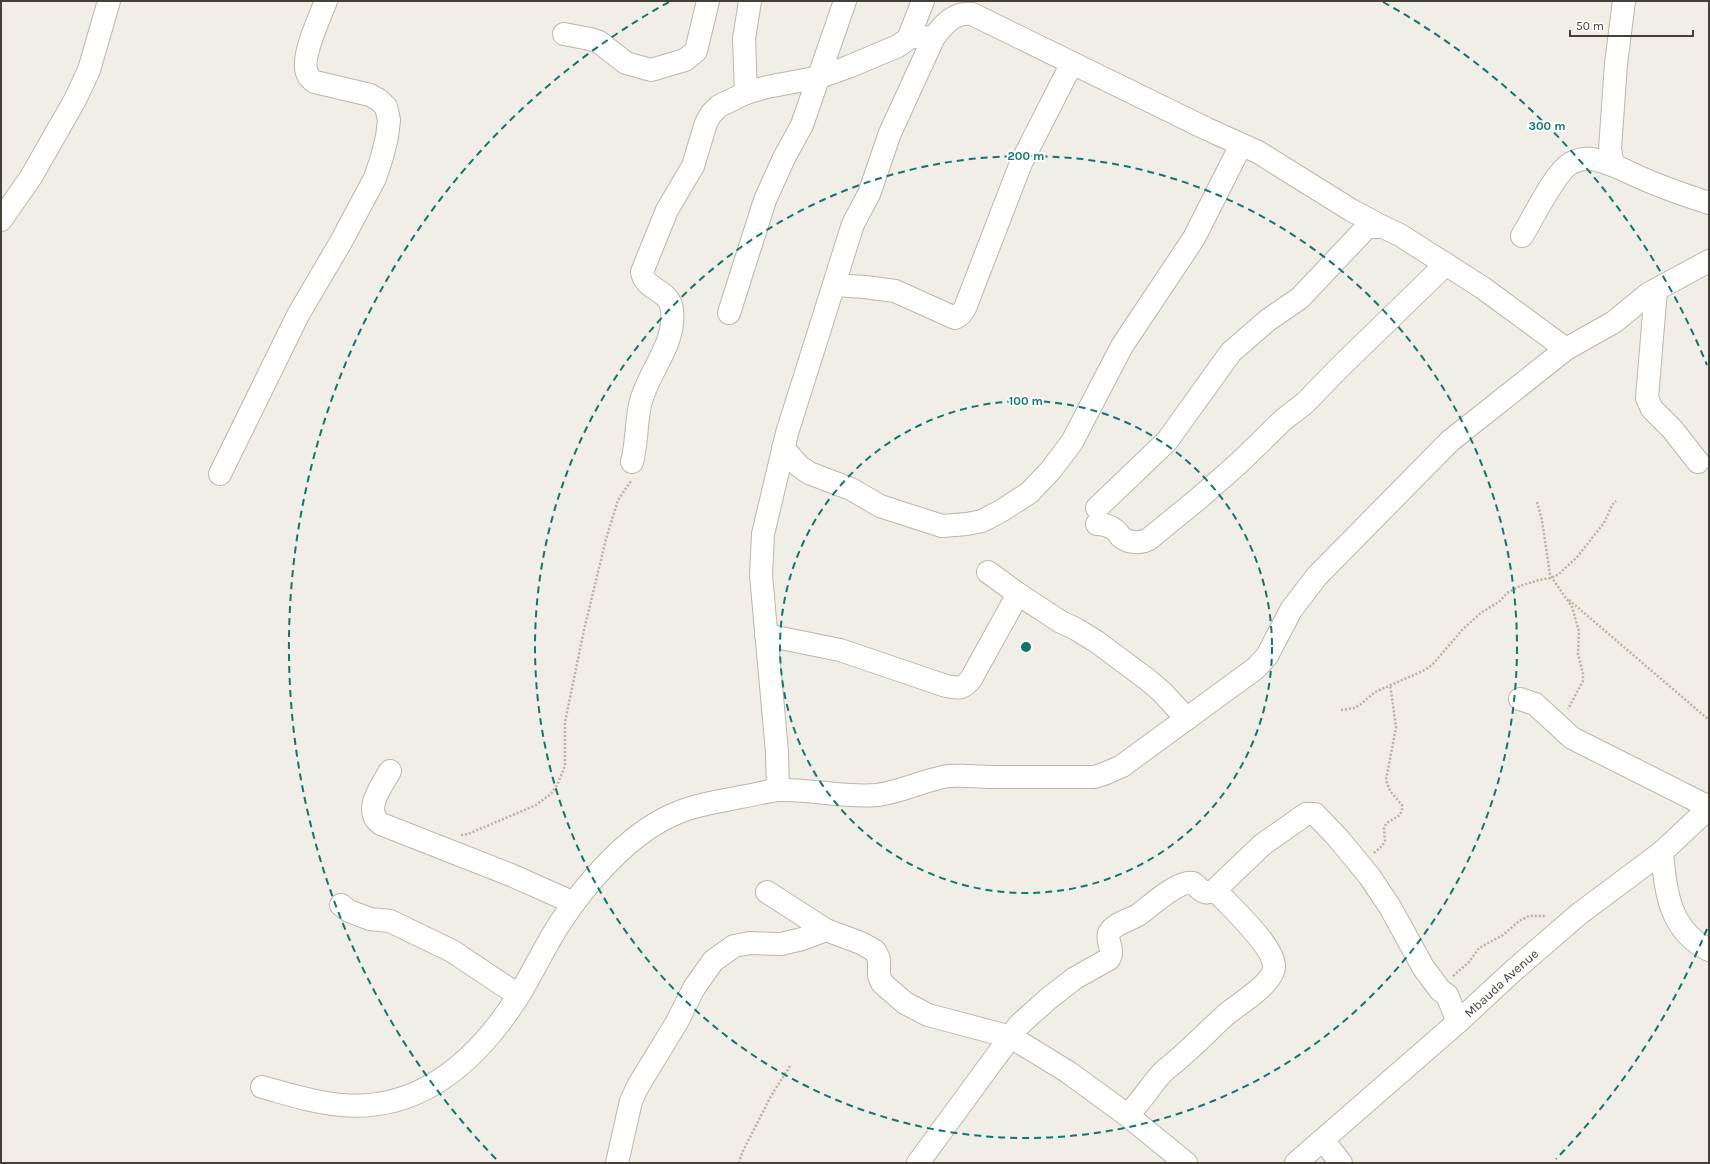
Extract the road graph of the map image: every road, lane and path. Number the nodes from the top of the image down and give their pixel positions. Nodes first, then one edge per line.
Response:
1 (109, 1) edge
2 (326, 1) edge
3 (708, 1) edge
4 (750, 1) edge
5 (845, 1) edge
6 (923, 1) edge
7 (1624, 1) edge
8 (564, 34) dead end
9 (934, 37) junction
10 (908, 39) junction
11 (1072, 64) junction
12 (820, 77) junction
13 (746, 93) junction
14 (1241, 144) junction
15 (1613, 165) junction
16 (1709, 203) edge
17 (1, 220) edge
18 (1383, 227) junction
19 (1522, 236) dead end
20 (1709, 261) edge
21 (1446, 264) junction
22 (834, 285) junction
23 (1656, 290) junction
24 (729, 313) dead end
25 (1566, 349) junction
26 (783, 448) junction
27 (1698, 462) dead end
28 (632, 471) joint
29 (220, 474) dead end
30 (1616, 501) dead end
31 (1537, 502) dead end
32 (988, 572) dead end
33 (1551, 578) junction
34 (1018, 594) junction
35 (1568, 598) junction
36 (766, 635) junction
37 (1390, 684) junction
38 (1520, 699) dead end
39 (1341, 710) dead end
40 (1187, 719) junction
41 (1709, 720) edge
42 (1557, 724) junction
43 (390, 770) dead end
44 (778, 790) junction
45 (1709, 807) edge
46 (440, 846) junction
47 (1662, 852) junction
48 (1359, 864) junction
49 (1215, 890) junction
50 (767, 892) dead end
51 (574, 903) junction
52 (341, 905) dead end
53 (1549, 915) dead end
54 (826, 930) junction
55 (1709, 950) edge
56 (1440, 990) junction
57 (518, 996) junction
58 (1458, 1022) junction
59 (1011, 1037) junction
60 (790, 1066) dead end
61 (262, 1087) dead end
62 (1127, 1116) junction
63 (1324, 1140) junction
64 (923, 1161) edge
65 (617, 1163) edge
66 (739, 1163) edge
67 (1186, 1163) edge
68 (1296, 1163) edge
69 (1342, 1163) edge

1 - 17 street
2 - 29 street
3 - 8 street
4 - 13 street
5 - 12 street
6 - 10 street
7 - 15 street
9 - 10 street
9 - 11 street
9 - 22 street
10 - 12 street
11 - 14 street
11 - 22 street
12 - 13 street
12 - 24 street
13 - 28 street
14 - 18 street
14 - 26 street
15 - 16 street
15 - 19 street
18 - 21 street
18 - 21 street
20 - 23 street
21 - 25 street
22 - 26 street
23 - 25 street
23 - 27 street
25 - 40 street
26 - 36 street
28 - 46 path
30 - 33 path
31 - 33 path
32 - 34 street
33 - 35 path
33 - 37 path
34 - 36 street
34 - 40 street
35 - 41 path
35 - 42 path
36 - 44 street
37 - 39 path
37 - 48 path
38 - 42 street
40 - 44 street
42 - 45 street
43 - 46 street
44 - 51 street
45 - 47 street, Mbauda Avenue
46 - 51 street
47 - 55 street
47 - 58 street, Mbauda Avenue
48 - 49 street
48 - 56 street
49 - 59 street
49 - 62 street
50 - 54 street
51 - 57 street
52 - 57 street
53 - 56 path
54 - 59 street
54 - 65 street
56 - 58 street
57 - 61 street
58 - 63 street, Mbauda Avenue
59 - 62 street
59 - 64 street
60 - 66 path
62 - 67 street
63 - 68 street, Mbauda Avenue
63 - 69 street

